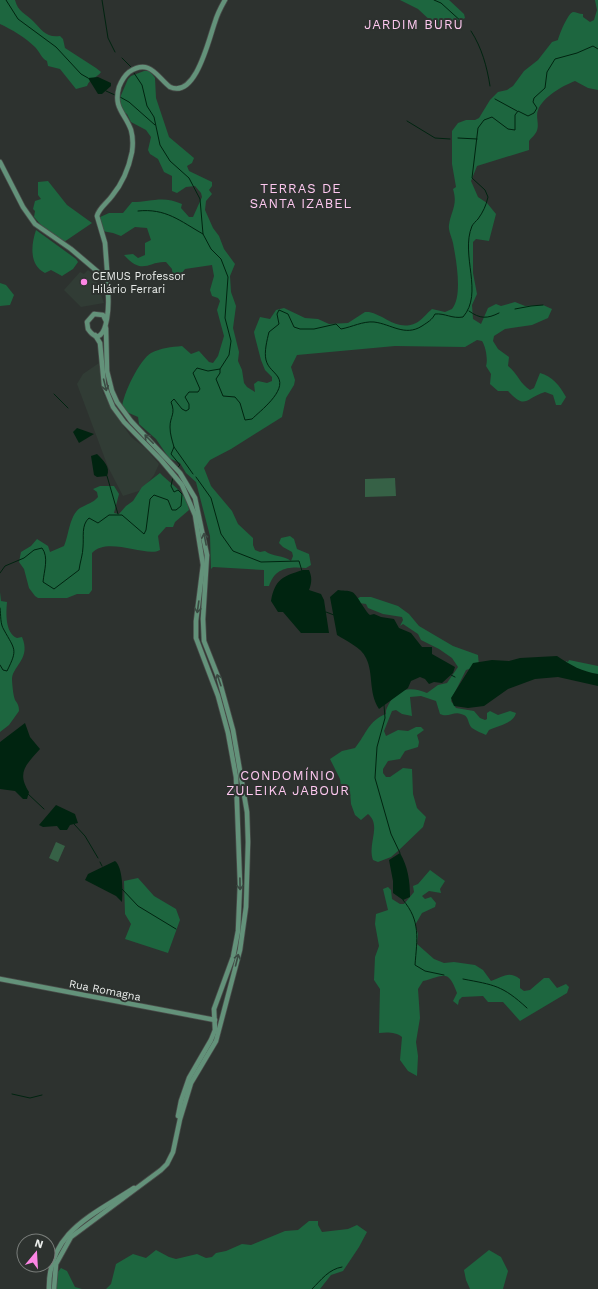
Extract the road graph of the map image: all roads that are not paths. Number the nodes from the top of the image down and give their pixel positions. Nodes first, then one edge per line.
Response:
1 (225, 0) edge
2 (0, 162) edge
3 (108, 283) junction
4 (108, 304) junction
5 (98, 314) junction
6 (106, 321) junction
7 (106, 328) junction
8 (94, 335) junction
9 (245, 795) junction
10 (236, 802) junction
11 (237, 820) junction
12 (247, 832) junction
13 (238, 834) junction
14 (248, 860) junction
15 (227, 976) junction
16 (0, 979) edge
17 (230, 985) junction
18 (215, 1007) junction
19 (222, 1013) junction
20 (208, 1019) junction
21 (214, 1021) junction
22 (215, 1027) junction
23 (94, 1214) junction
24 (81, 1229) junction
25 (60, 1249) junction
26 (49, 1289) edge
27 (54, 1289) edge

1 - 3 main road
2 - 3 main road
3 - 4 main road
4 - 5 main road
4 - 6 main road
5 - 6 main road
5 - 8 main road
6 - 7 main road
7 - 8 main road
9 -> 7 main road
8 -> 10 main road
9 - 10 main road
9 - 12 main road
10 - 11 main road
11 - 12 main road
11 - 13 main road
12 - 14 main road
13 - 14 main road
13 -> 15 main road
17 -> 14 main road
15 - 17 main road
15 - 18 main road
16 - 20 main road, Rua Romagna
17 - 19 main road
18 - 19 main road
18 - 20 main road
18 - 21 main road
19 - 21 main road
19 - 24 main road
20 - 21 main road, Rua Romagna
20 - 22 main road
21 - 22 main road
22 - 23 main road
23 - 24 main road
23 - 25 main road
24 - 25 main road
25 - 26 main road
25 - 27 main road

